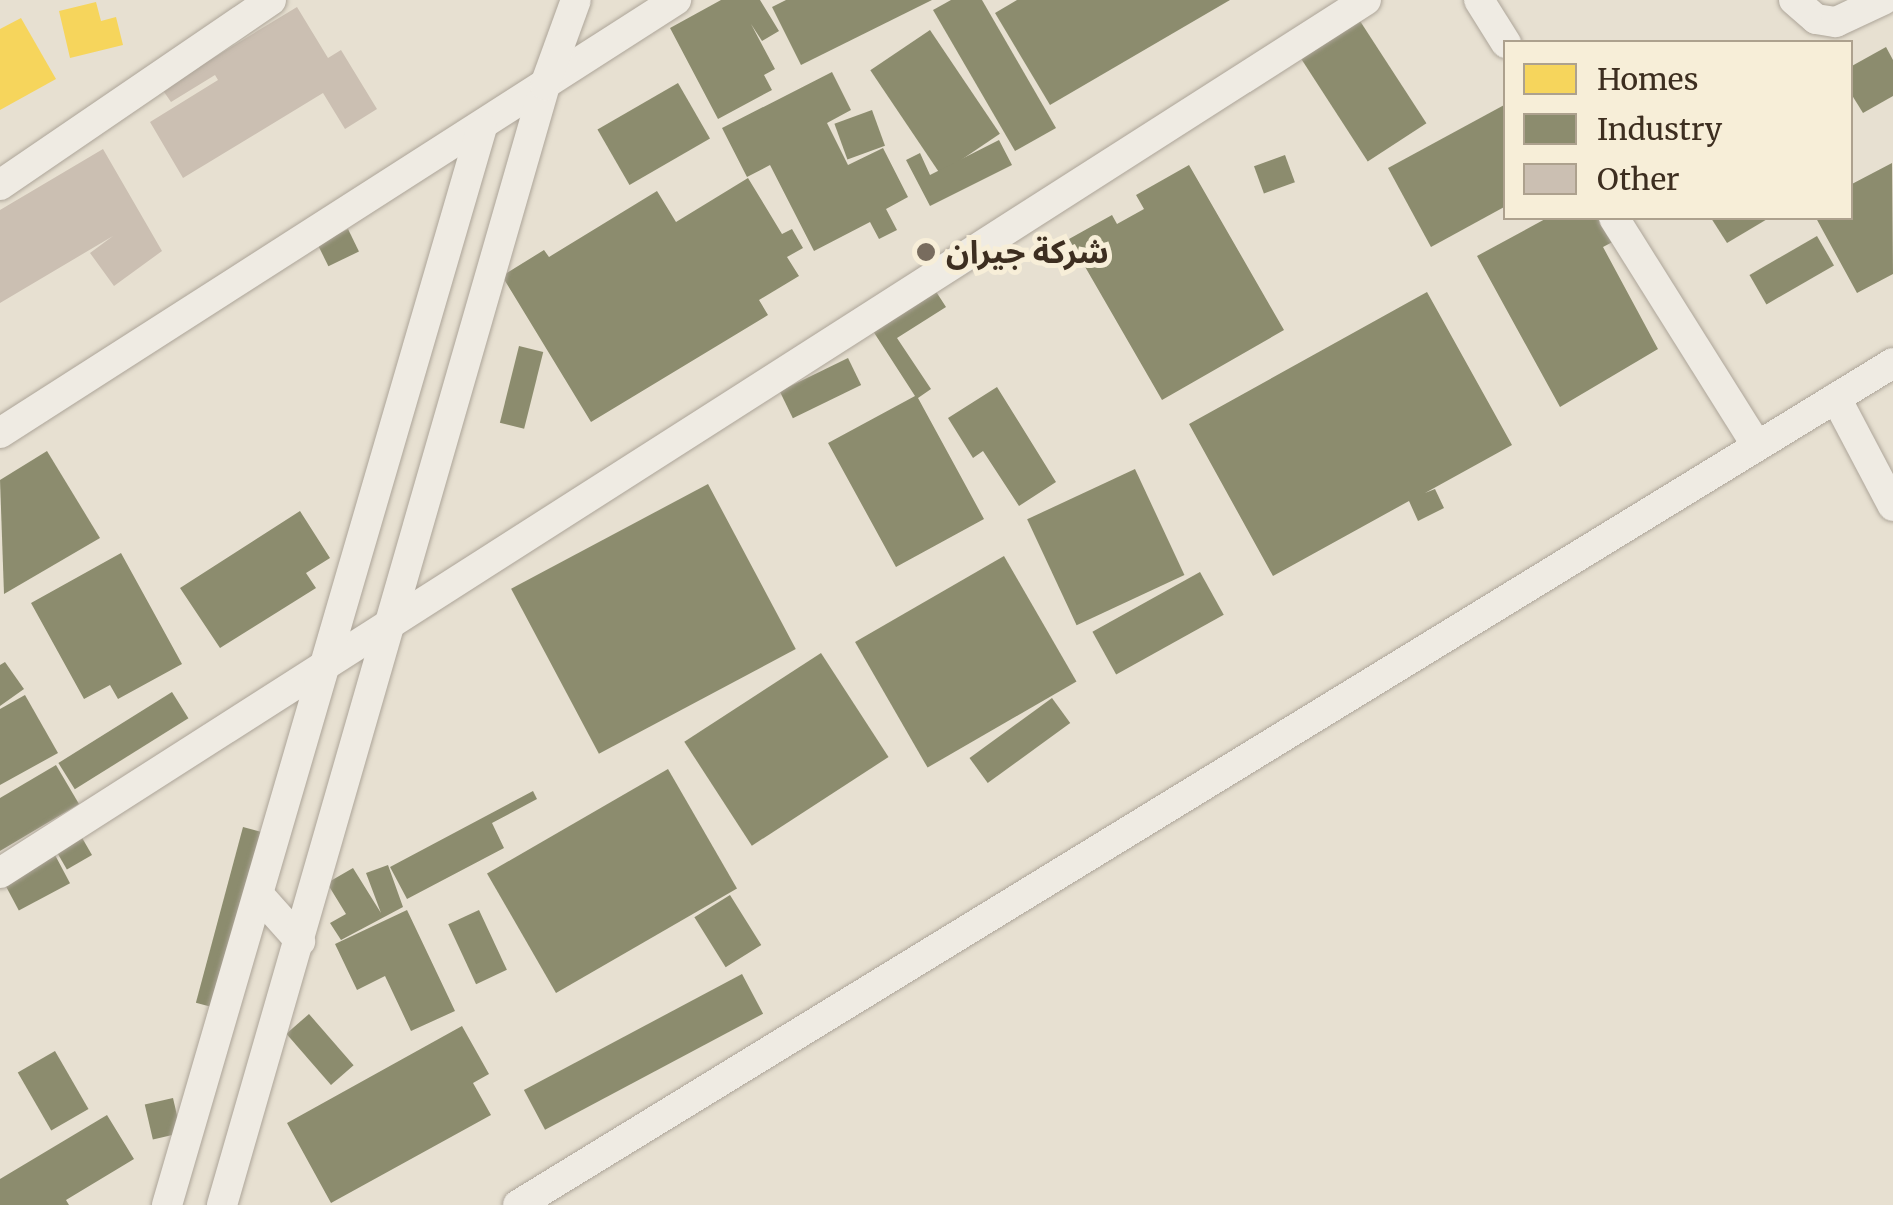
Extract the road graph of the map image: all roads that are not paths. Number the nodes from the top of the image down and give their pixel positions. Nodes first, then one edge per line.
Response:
1 (271, 0) edge
2 (576, 0) edge
3 (676, 0) edge
4 (1366, 0) edge
5 (1479, 0) edge
6 (1794, 0) edge
7 (1883, 0) edge
8 (1504, 40) edge
9 (545, 86) junction
10 (482, 127) junction
11 (0, 184) edge
12 (1615, 220) edge
13 (1893, 363) edge
14 (1836, 398) junction
15 (0, 434) edge
16 (1756, 446) junction
17 (1893, 506) edge
18 (351, 586) junction
19 (382, 628) junction
20 (329, 662) junction
21 (0, 872) edge
22 (259, 896) junction
23 (300, 941) junction
24 (167, 1205) edge
25 (222, 1205) edge
26 (518, 1205) edge

1 - 11 street
2 - 9 street
3 - 9 street
4 - 19 street
5 - 8 street
6 - 7 street
9 - 10 street
9 - 19 street
10 - 15 street
10 - 18 street
12 - 16 street
13 - 14 street
14 - 16 street
14 - 17 street
16 - 26 street
18 - 19 street
18 - 20 street
19 - 20 street
19 - 23 street
20 - 21 street
20 - 22 street
22 - 23 street
22 - 24 street
23 - 25 street

